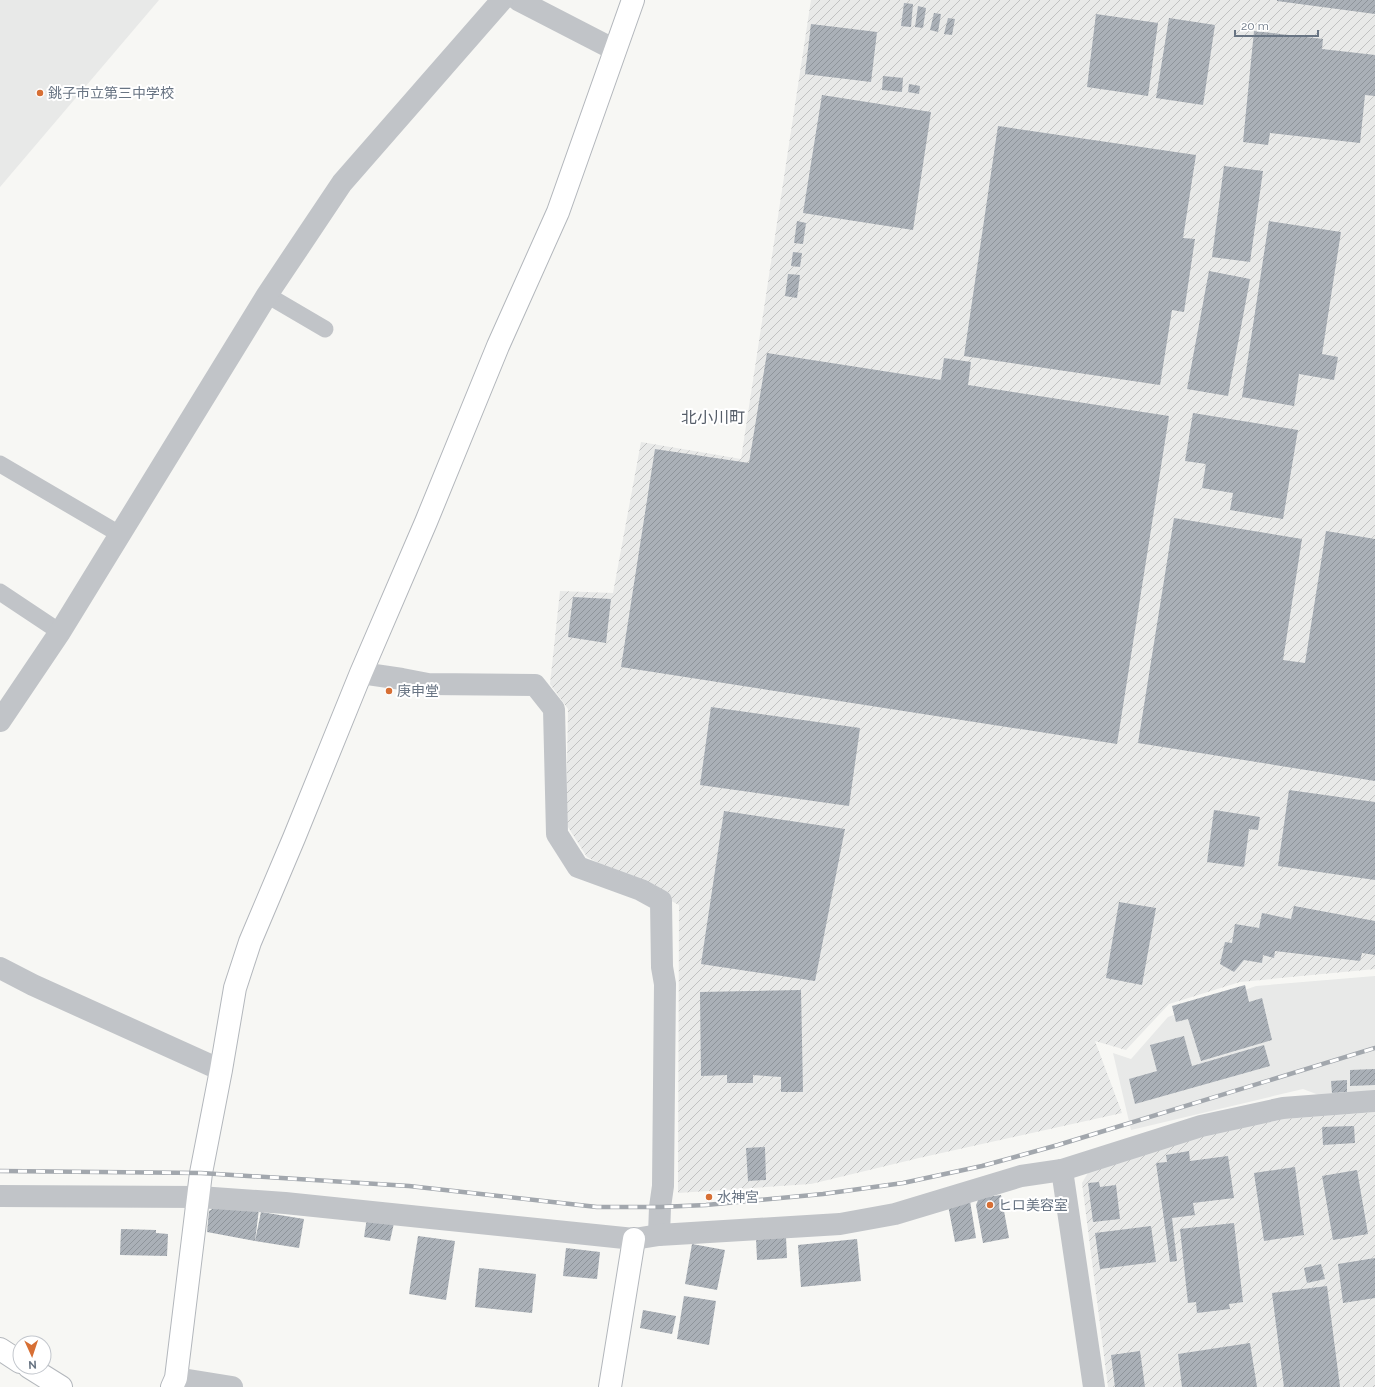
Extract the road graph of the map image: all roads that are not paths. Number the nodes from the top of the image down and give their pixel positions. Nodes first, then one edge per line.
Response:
1 (502, 0) edge
2 (518, 0) edge
3 (633, 0) edge
4 (615, 50) junction
5 (267, 295) junction
6 (325, 329) dead end
7 (0, 464) edge
8 (121, 535) junction
9 (0, 592) edge
10 (60, 632) junction
11 (361, 673) junction
12 (0, 721) edge
13 (0, 968) edge
14 (221, 1070) junction
15 (1375, 1101) edge
16 (1062, 1170) junction
17 (0, 1196) edge
18 (199, 1197) junction
19 (659, 1235) junction
20 (634, 1239) junction
21 (0, 1349) edge
22 (12, 1357) edge
23 (42, 1375) edge
24 (174, 1383) edge
25 (61, 1387) edge
26 (232, 1387) edge
27 (610, 1387) edge
28 (1094, 1387) edge

1 - 5 street
2 - 4 street
3 - 4 street
4 - 11 street
5 - 6 lane
5 - 8 street
7 - 8 lane
8 - 10 street
9 - 10 lane
10 - 12 street
11 - 14 street
11 - 19 street
13 - 14 street
14 - 18 street
15 - 16 street
16 - 19 street
16 - 28 street
17 - 18 street
18 - 20 street
18 - 24 street
19 - 20 street
20 - 27 street
21 - 22 street
23 - 25 street
24 - 26 street

